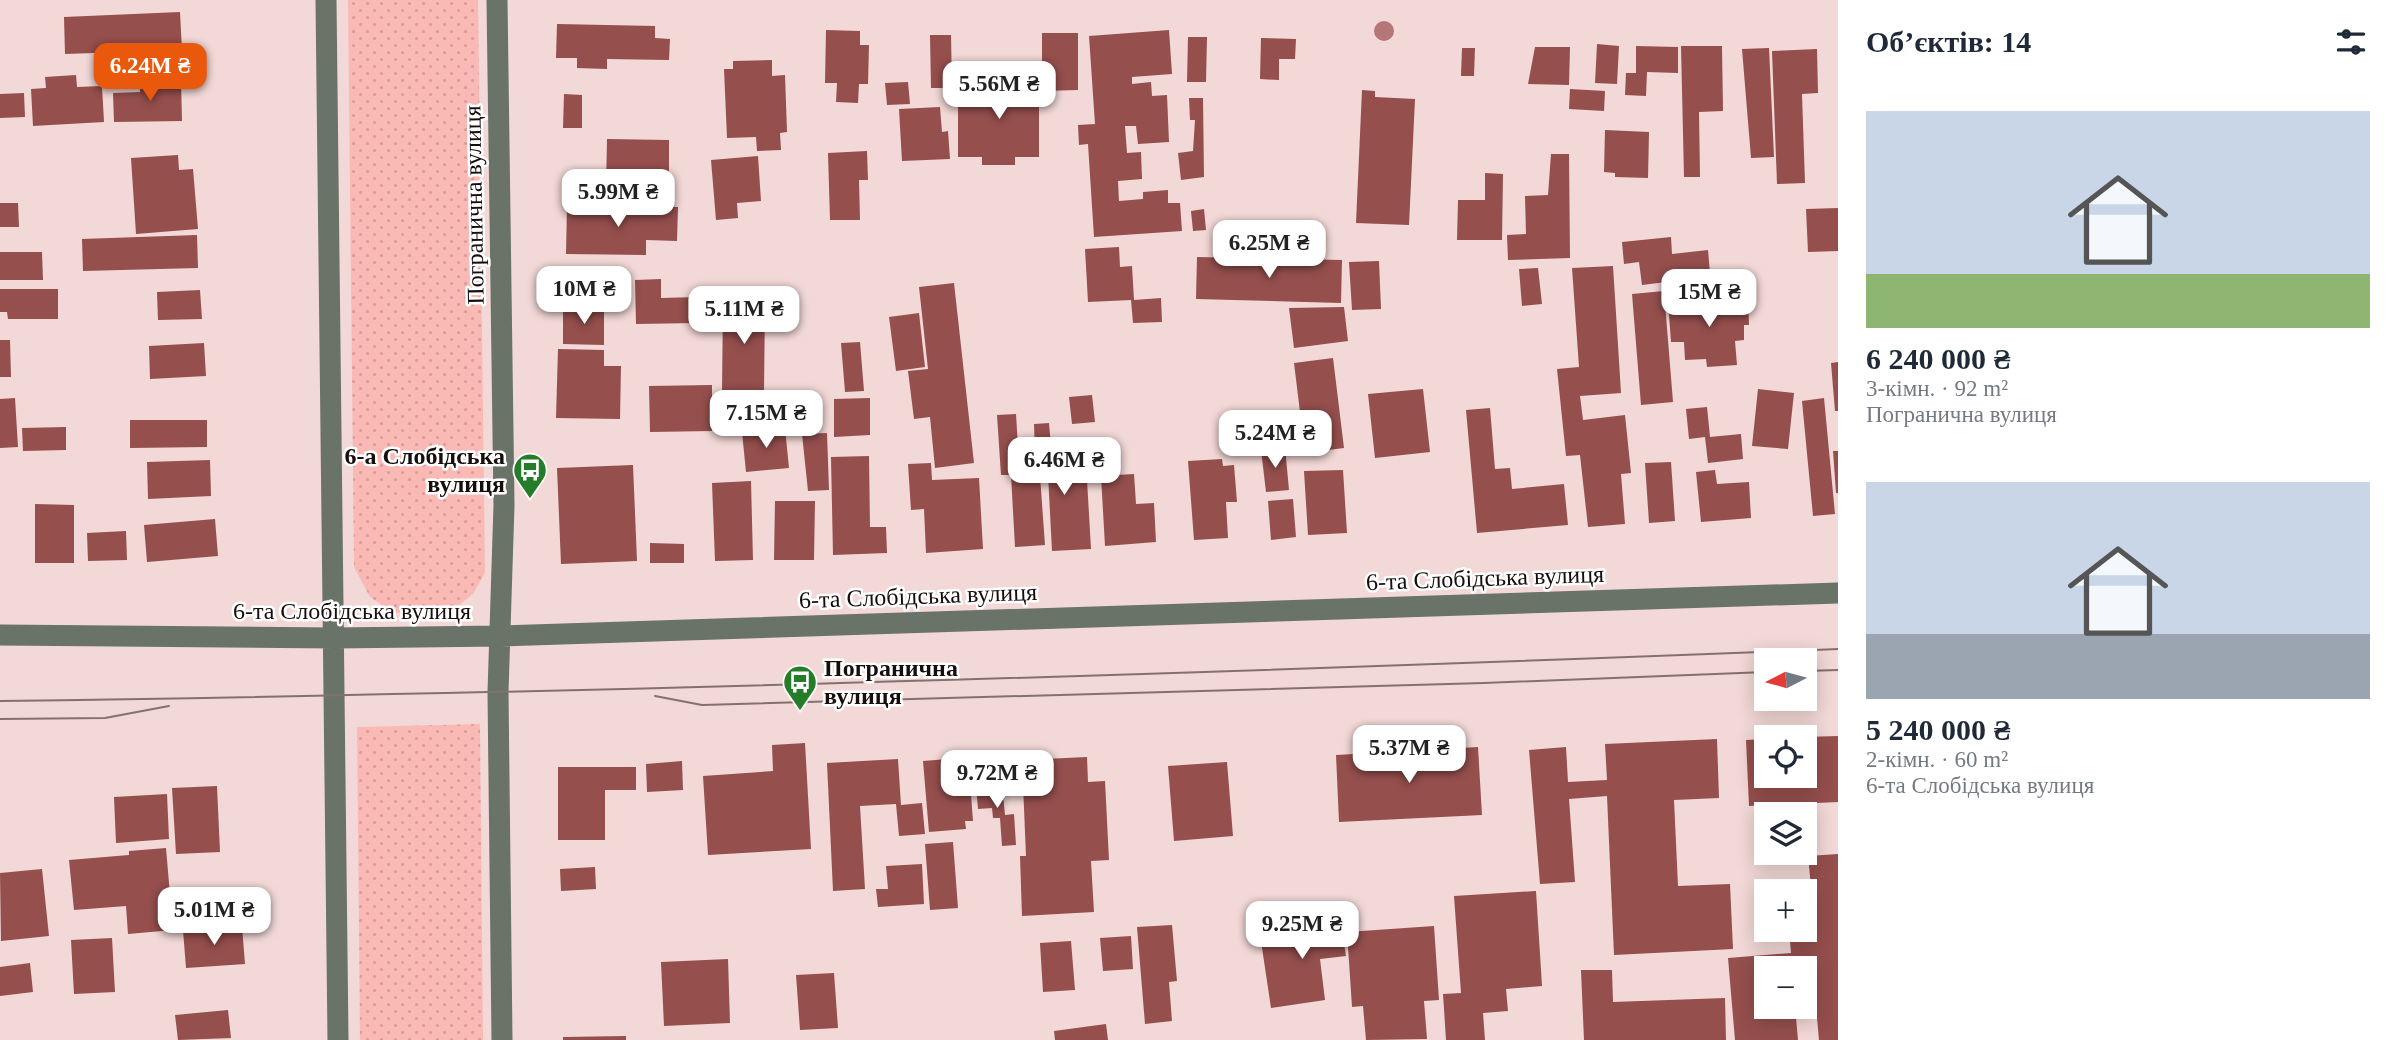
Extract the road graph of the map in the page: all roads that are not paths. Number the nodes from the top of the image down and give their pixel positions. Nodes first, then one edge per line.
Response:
1 (326, 0) edge
2 (498, 0) edge
3 (1838, 593) edge
4 (0, 635) edge
5 (500, 636) junction
6 (335, 638) junction
7 (338, 1040) edge
8 (502, 1040) edge

1 - 6 main road
2 - 5 main road, Погранична вулиця
3 - 5 main road, 6-та Слобідська вулиця
4 - 6 main road, 6-та Слобідська вулиця
5 - 6 main road, 6-та Слобідська вулиця
5 - 8 main road, Погранична вулиця
6 - 7 main road

